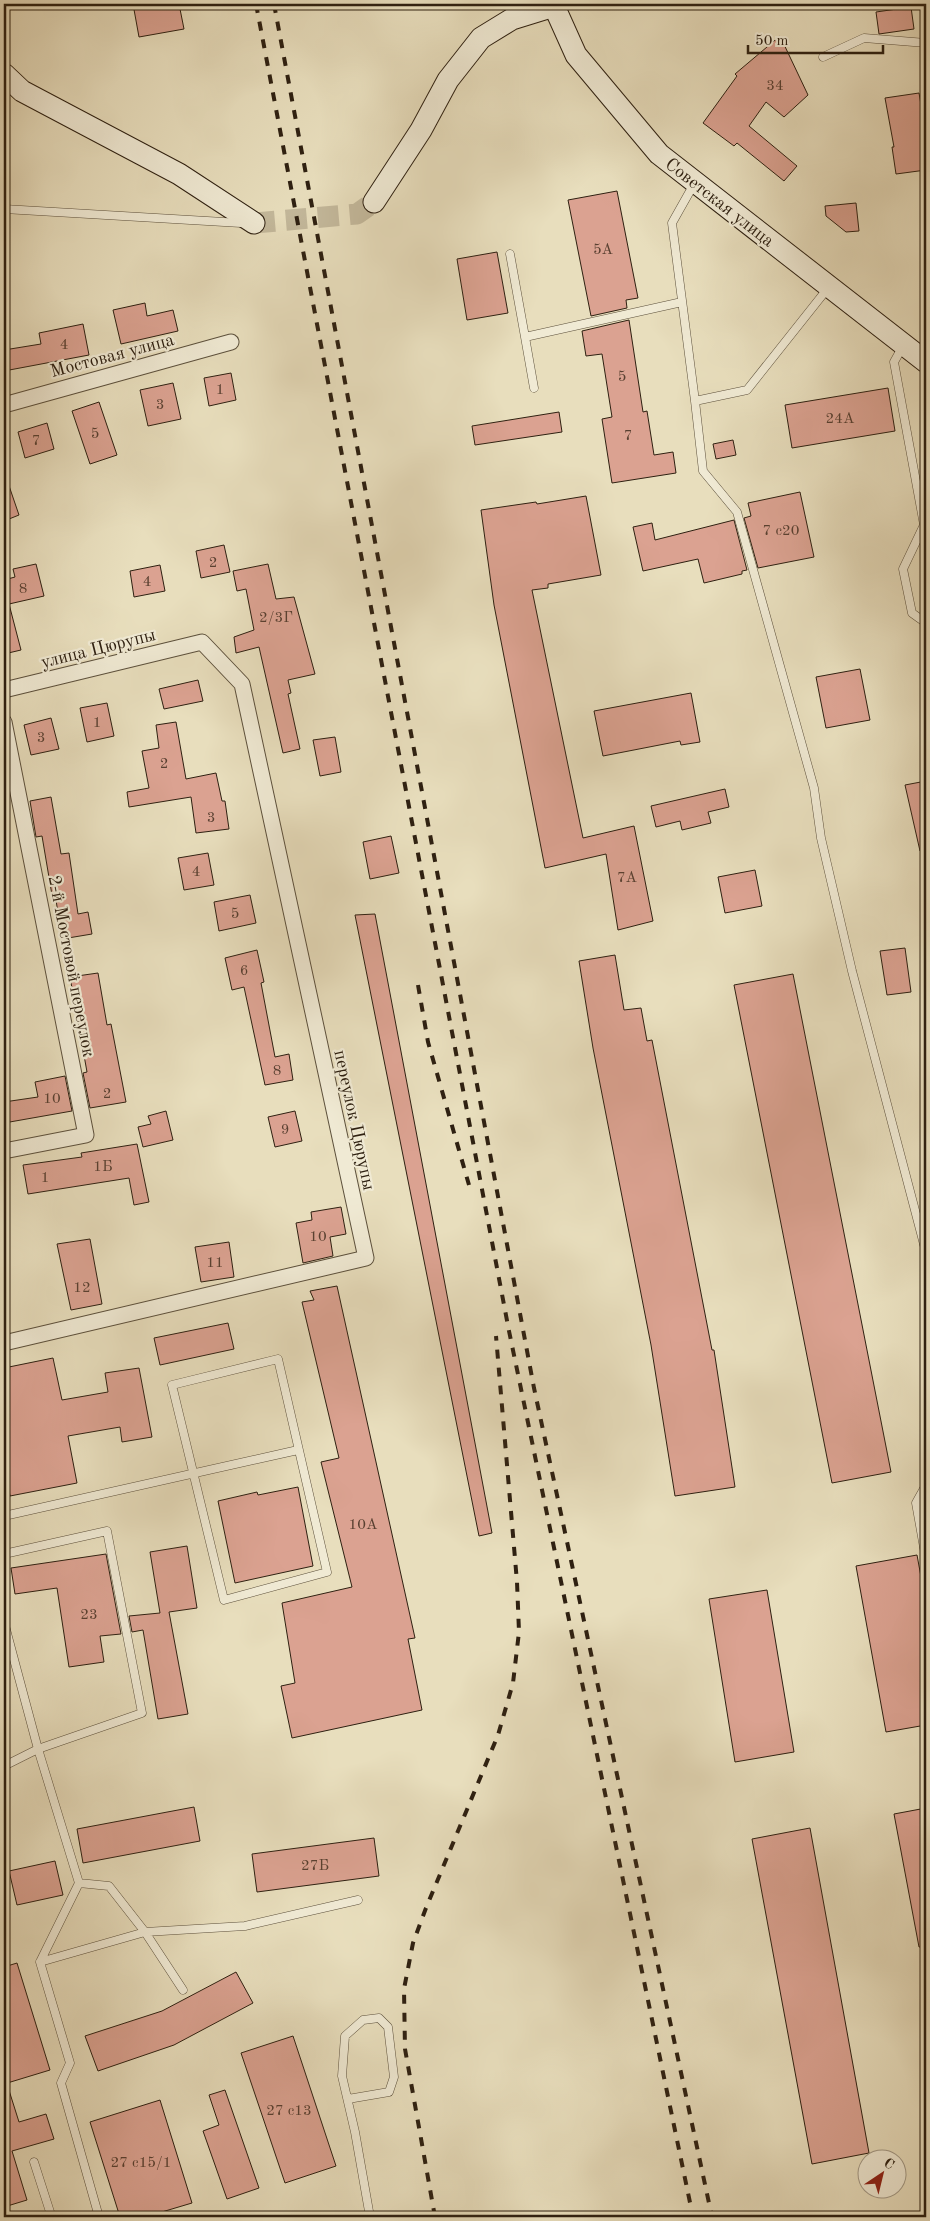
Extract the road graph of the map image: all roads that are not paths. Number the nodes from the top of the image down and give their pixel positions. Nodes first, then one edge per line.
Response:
1 (557, 5) edge
2 (926, 43) edge
3 (822, 57) dead end
4 (4, 74) edge
5 (695, 182) junction
6 (374, 202) tunnel mouth
7 (4, 209) edge
8 (254, 223) joint
9 (510, 254) dead end
10 (829, 286) junction
11 (682, 302) junction
12 (525, 337) junction
13 (231, 342) dead end
14 (904, 345) junction
15 (926, 362) edge
16 (534, 388) dead end
17 (695, 402) junction
18 (4, 405) edge
19 (925, 526) edge
20 (926, 623) edge
21 (202, 642) joint
22 (4, 690) edge
23 (4, 722) edge
24 (4, 1151) edge
25 (926, 1252) edge
26 (4, 1343) edge
27 (298, 1450) junction
28 (193, 1472) junction
29 (926, 1485) edge
30 (4, 1516) edge
31 (4, 1554) edge
32 (926, 1560) edge
33 (4, 1622) edge
34 (38, 1749) junction
35 (4, 1766) edge
36 (79, 1883) junction
37 (358, 1900) dead end
38 (144, 1932) junction
39 (40, 1962) junction
40 (183, 1990) dead end
41 (348, 2099) junction
42 (34, 2162) dead end
43 (42, 2217) edge
44 (99, 2217) edge
45 (370, 2217) edge

1 - 5 main road, Советская улица
1 - 6 main road
2 - 3 lane
4 - 8 main road
5 - 10 main road, Советская улица
5 - 11 lane
7 - 8 lane
9 - 12 lane
10 - 14 main road, Советская улица
10 - 17 lane
11 - 12 lane
11 - 17 lane
12 - 16 lane
13 - 18 street, Мостовая улица
14 - 15 main road, Советская улица
14 - 19 lane
17 - 25 lane
19 - 20 lane
21 - 22 street, улица Цюрупы
21 - 26 street, переулок Цюрупы
23 - 24 street, 2-й Мостовой переулок
27 - 28 lane
27 - 28 lane
27 - 28 lane
28 - 30 lane
29 - 32 lane
31 - 34 lane
33 - 34 lane
34 - 35 lane
34 - 36 lane
36 - 38 lane
36 - 39 lane
37 - 38 lane
38 - 39 lane
38 - 40 lane
39 - 44 lane
41 - 41 lane
41 - 45 lane
42 - 43 lane

